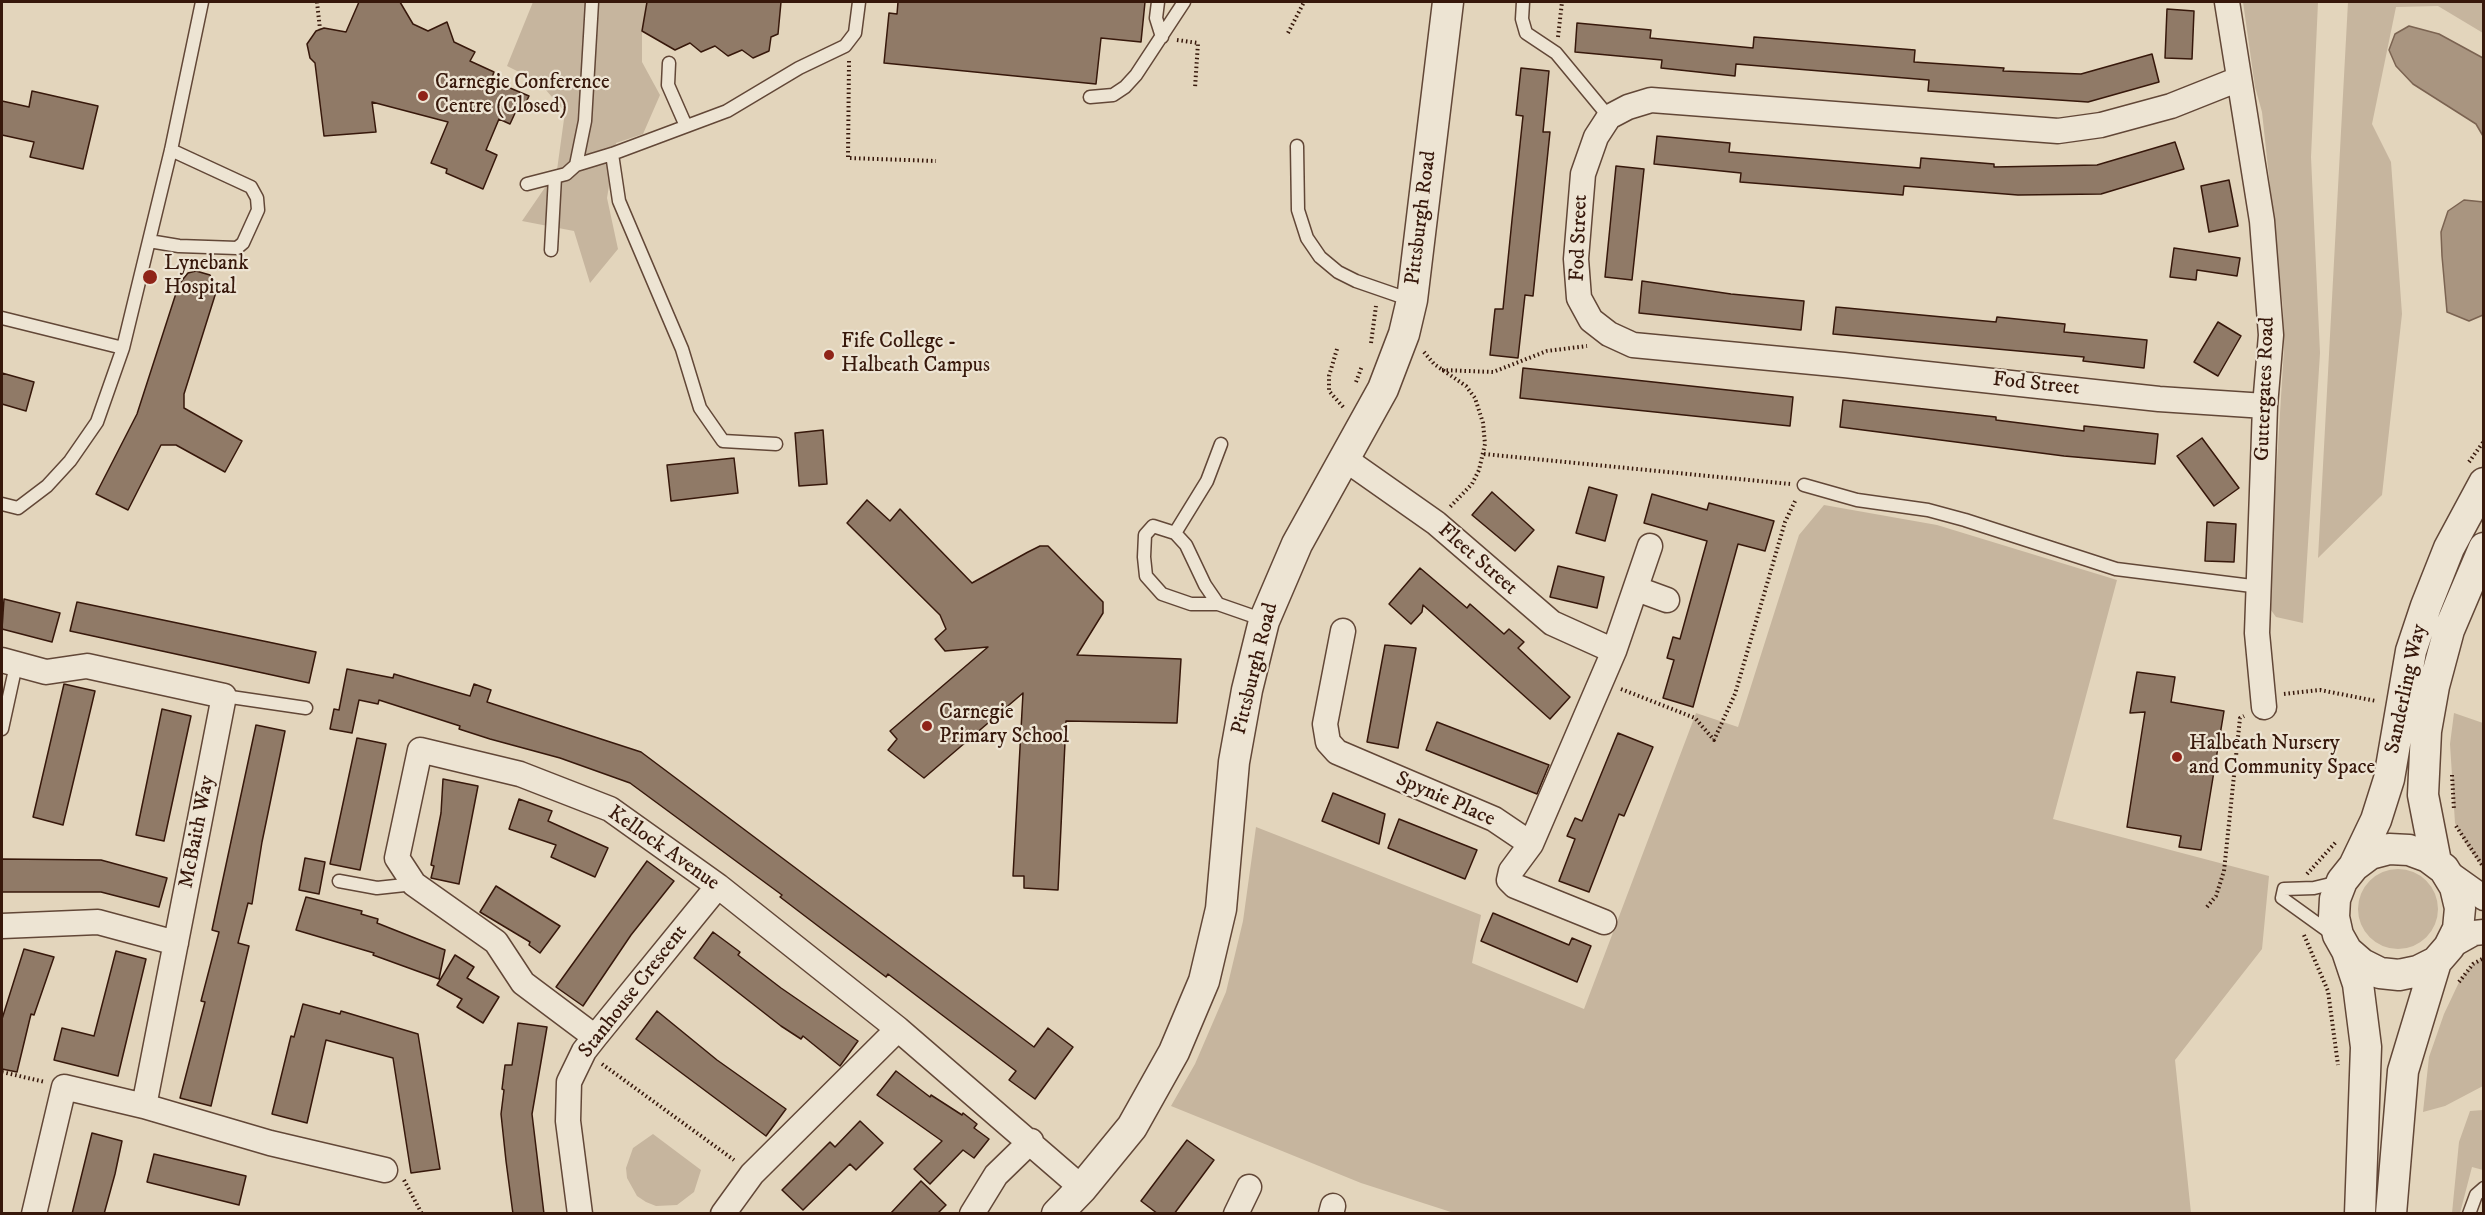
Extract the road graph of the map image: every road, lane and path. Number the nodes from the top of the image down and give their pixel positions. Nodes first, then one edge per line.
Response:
1 (202, 2) edge
2 (317, 2) edge
3 (592, 2) edge
4 (859, 2) edge
5 (1158, 2) edge
6 (1184, 2) edge
7 (1304, 2) edge
8 (1448, 2) edge
9 (1523, 2) edge
10 (1562, 2) edge
11 (2227, 2) edge
12 (320, 29) dead end
13 (1288, 33) dead end
14 (1162, 37) junction
15 (1556, 53) junction
16 (850, 55) dead end
17 (669, 63) dead end
18 (2239, 79) junction
19 (1195, 88) dead end
20 (1090, 97) dead end
21 (1609, 117) junction
22 (686, 126) junction
23 (1297, 146) dead end
24 (171, 150) junction
25 (612, 154) junction
26 (936, 161) dead end
27 (576, 165) junction
28 (555, 177) junction
29 (526, 184) dead end
30 (149, 241) junction
31 (551, 250) dead end
32 (1412, 300) junction
33 (2, 318) edge
34 (1404, 334) junction
35 (1623, 341) junction
36 (123, 348) junction
37 (1337, 349) dead end
38 (1442, 370) junction
39 (2265, 406) junction
40 (1345, 409) dead end
41 (776, 444) dead end
42 (1221, 444) dead end
43 (1484, 454) junction
44 (1345, 459) junction
45 (2484, 483) edge
46 (1804, 485) junction
47 (2, 504) edge
48 (1436, 523) junction
49 (1175, 533) junction
50 (1650, 546) dead end
51 (2484, 549) edge
52 (2259, 587) junction
53 (1637, 589) junction
54 (1667, 600) dead end
55 (1218, 604) junction
56 (1264, 621) junction
57 (1342, 631) dead end
58 (1614, 651) junction
59 (9, 662) edge
60 (1600, 681) junction
61 (224, 696) junction
62 (2376, 701) dead end
63 (2263, 702) junction
64 (306, 708) dead end
65 (2, 729) edge
66 (2451, 765) dead end
67 (2454, 814) dead end
68 (2455, 823) dead end
69 (1531, 844) junction
70 (2440, 866) junction
71 (2484, 868) edge
72 (2348, 873) junction
73 (339, 881) dead end
74 (414, 884) junction
75 (718, 886) junction
76 (2484, 898) edge
77 (2206, 907) dead end
78 (1604, 922) dead end
79 (2, 926) edge
80 (2484, 932) edge
81 (176, 943) junction
82 (2345, 948) junction
83 (2443, 954) junction
84 (2484, 958) edge
85 (2457, 987) dead end
86 (898, 1029) junction
87 (590, 1044) junction
88 (2, 1072) edge
89 (64, 1087) junction
90 (144, 1106) junction
91 (1031, 1141) junction
92 (385, 1170) joint
93 (752, 1174) junction
94 (1249, 1187) dead end
95 (1082, 1188) junction
96 (2484, 1188) edge
97 (34, 1214) edge
98 (422, 1214) edge
99 (580, 1214) edge
100 (723, 1214) edge
101 (972, 1214) edge
102 (1057, 1214) edge
103 (1236, 1214) edge
104 (2360, 1214) edge
105 (2391, 1214) edge
106 (2469, 1214) edge

1 - 24 lane
2 - 12 path
3 - 27 lane
4 - 22 lane
5 - 14 lane
6 - 14 lane
7 - 13 path
8 - 32 street, Pittsburgh Road
9 - 15 lane
10 - 15 path
11 - 18 street, Guttergates Road
14 - 19 path
14 - 20 lane
15 - 21 lane
16 - 26 path
17 - 22 lane
18 - 21 street
18 - 39 street, Guttergates Road
21 - 35 street, Fod Street
22 - 25 lane
23 - 32 lane
24 - 30 lane
24 - 30 lane
25 - 27 lane
25 - 41 lane
27 - 28 lane
28 - 29 lane
28 - 31 lane
30 - 36 lane
32 - 34 street, Pittsburgh Road
33 - 36 lane
34 - 38 path
34 - 44 street, Pittsburgh Road
35 - 38 path
35 - 39 street, Fod Street
36 - 47 lane
37 - 40 path
38 - 43 path
39 - 52 street, Guttergates Road
42 - 49 lane
43 - 46 path
43 - 48 path
44 - 48 street, Fleet Street
44 - 56 street, Pittsburgh Road
45 - 72 street, Sanderling Way
46 - 52 lane
46 - 60 path
48 - 58 street, Fleet Street
49 - 55 lane
49 - 55 lane
50 - 53 street
51 - 70 street, Sanderling Way
52 - 63 street, Guttergates Road
53 - 54 street
53 - 58 street
55 - 56 lane
56 - 95 street, Pittsburgh Road
57 - 69 street, Spynie Place
58 - 60 street
59 - 61 street
59 - 65 lane
60 - 69 street
61 - 64 lane
61 - 81 street, McBaith Way
62 - 63 path
63 - 77 path
66 - 67 path
68 - 71 path
69 - 78 street
70 - 72 street
70 - 76 street
70 - 83 street, Sanderling Way
72 - 82 street, Sanderling Way
72 - 82 lane
73 - 74 lane
74 - 75 street, Kellock Avenue
74 - 87 street, Kellock Avenue
75 - 86 street, Kellock Avenue
75 - 87 street, Stanhouse Crescent
79 - 81 street
80 - 83 street
81 - 90 street, McBaith Way
82 - 83 street
82 - 104 street, Sanderling Way
83 - 105 street, Sanderling Way
84 - 85 path
86 - 91 street, Kellock Avenue
86 - 93 street
87 - 93 path
87 - 99 street, Stanhouse Crescent
88 - 89 path
89 - 90 street
89 - 97 street
90 - 92 street
91 - 95 street, Kellock Avenue
91 - 101 street
92 - 98 path
93 - 100 street
94 - 103 street
95 - 102 street, Pittsburgh Road
96 - 106 lane

